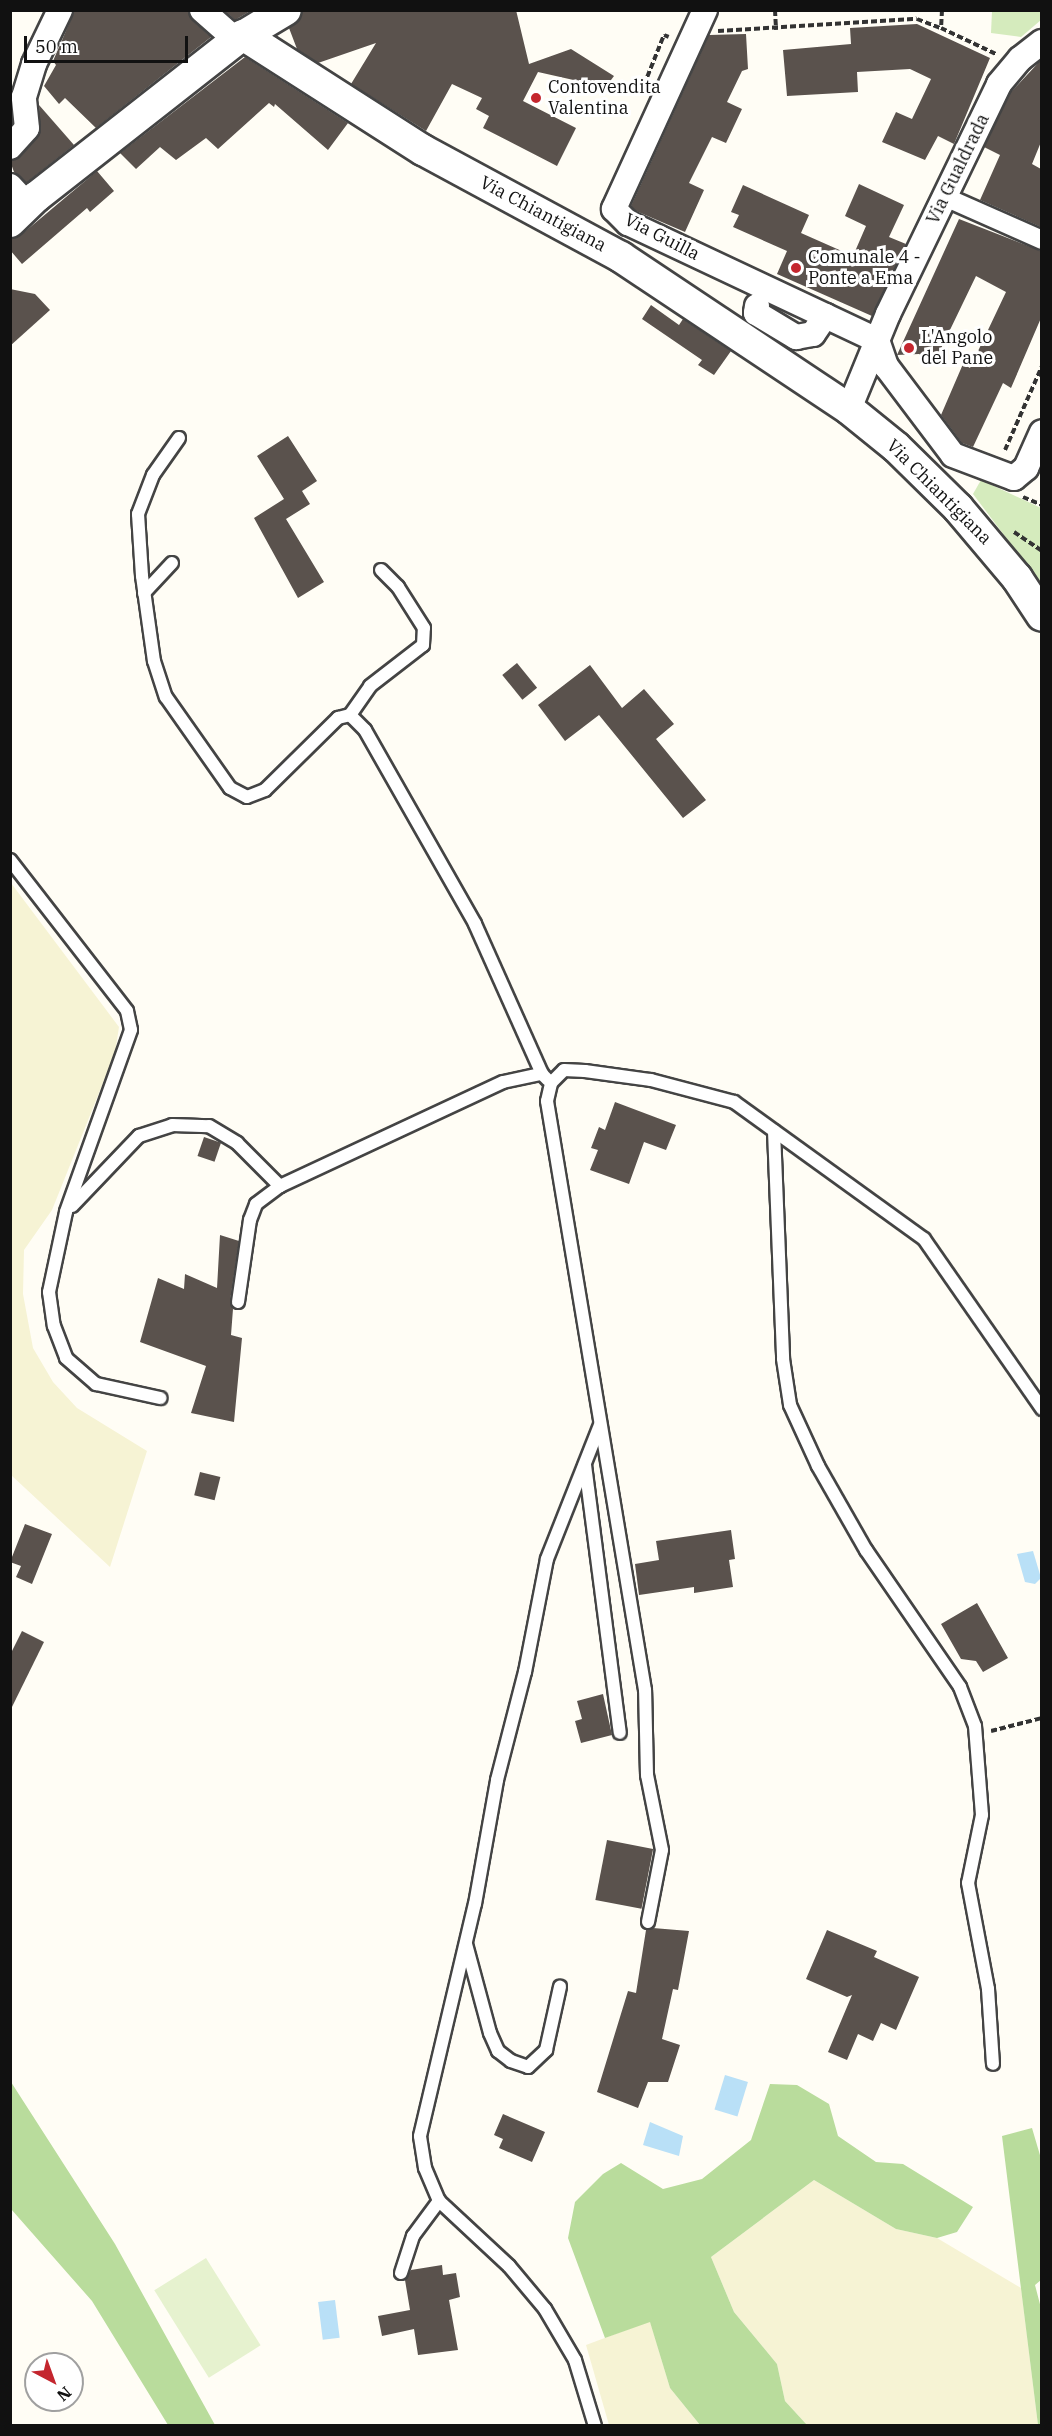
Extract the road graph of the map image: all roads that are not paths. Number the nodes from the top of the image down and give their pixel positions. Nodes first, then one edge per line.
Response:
1 (60, 10) edge
2 (202, 10) edge
3 (286, 10) edge
4 (706, 21) edge
5 (240, 38) junction
6 (1041, 42) edge
7 (10, 147) edge
8 (945, 197) junction
9 (16, 204) edge
10 (1041, 240) edge
11 (757, 306) dead end
12 (825, 316) junction
13 (877, 340) junction
14 (849, 409) junction
15 (1041, 432) edge
16 (178, 438) dead end
17 (172, 562) dead end
18 (381, 570) dead end
19 (144, 593) junction
20 (1041, 616) edge
21 (350, 715) junction
22 (10, 860) edge
23 (547, 1078) junction
24 (774, 1131) junction
25 (280, 1186) junction
26 (66, 1212) junction
27 (238, 1302) dead end
28 (160, 1398) dead end
29 (1041, 1409) edge
30 (601, 1424) junction
31 (585, 1464) junction
32 (620, 1733) dead end
33 (648, 1922) dead end
34 (465, 1943) junction
35 (560, 1987) dead end
36 (993, 2064) dead end
37 (439, 2201) junction
38 (402, 2273) dead end
39 (595, 2426) edge

1 - 7 street
2 - 5 street
3 - 5 street
4 - 12 street, Via Guilla
5 - 9 street
5 - 14 street, Via Chiantigiana
6 - 8 street, Via Gualdrada
8 - 10 street
8 - 13 street, Via Gualdrada
11 - 12 street
12 - 13 street, Via Guilla
13 - 14 street, Via Gualdrada
13 - 15 street
14 - 20 street, Via Chiantigiana
16 - 19 lane
17 - 19 lane
18 - 21 lane
19 - 21 lane
21 - 23 lane
22 - 26 lane
23 - 24 lane
23 - 25 lane
23 - 30 lane
24 - 29 lane
24 - 36 lane
25 - 26 lane
25 - 27 lane
26 - 28 lane
30 - 31 lane
30 - 33 lane
31 - 32 lane
31 - 34 lane
34 - 35 lane
34 - 37 lane
37 - 38 lane
37 - 39 lane

